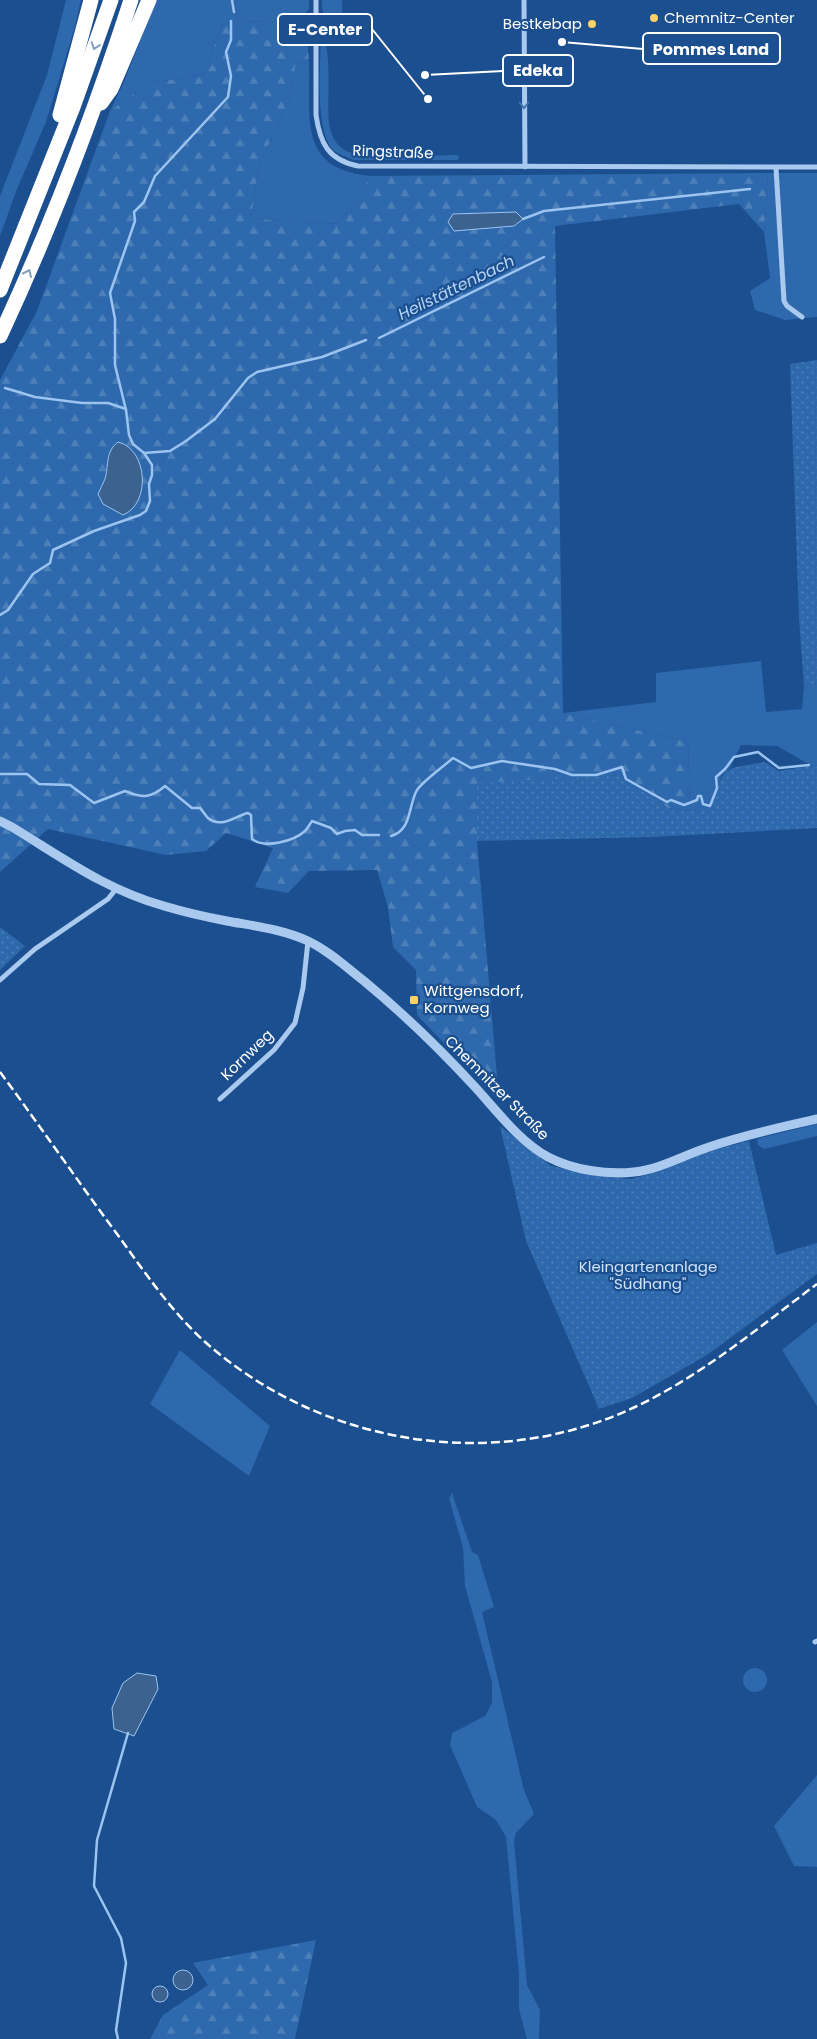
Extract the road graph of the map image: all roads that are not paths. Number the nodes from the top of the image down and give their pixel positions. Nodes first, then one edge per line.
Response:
1 (91, 0) edge
2 (111, 0) edge
3 (131, 0) edge
4 (149, 0) edge
5 (316, 0) edge
6 (524, 0) edge
7 (91, 116) junction
8 (525, 167) junction
9 (817, 167) edge
10 (776, 168) junction
11 (38, 197) junction
12 (0, 290) edge
13 (802, 316) dead end
14 (0, 336) edge
15 (0, 821) edge
16 (116, 889) junction
17 (308, 941) junction
18 (0, 980) edge
19 (220, 1099) dead end
20 (817, 1120) edge

1 - 11 highway
2 -> 11 highway
3 - 7 highway
4 - 7 highway
5 - 8 street, Ringstraße
6 -> 8 street
14 -> 7 highway
8 - 10 street, Ringstraße
9 - 10 street, Ringstraße
10 - 13 street
11 - 12 highway
15 - 16 street, Chemnitzer Straße
16 - 17 street, Chemnitzer Straße
16 - 18 street
17 - 19 street, Kornweg
17 - 20 street, Chemnitzer Straße

